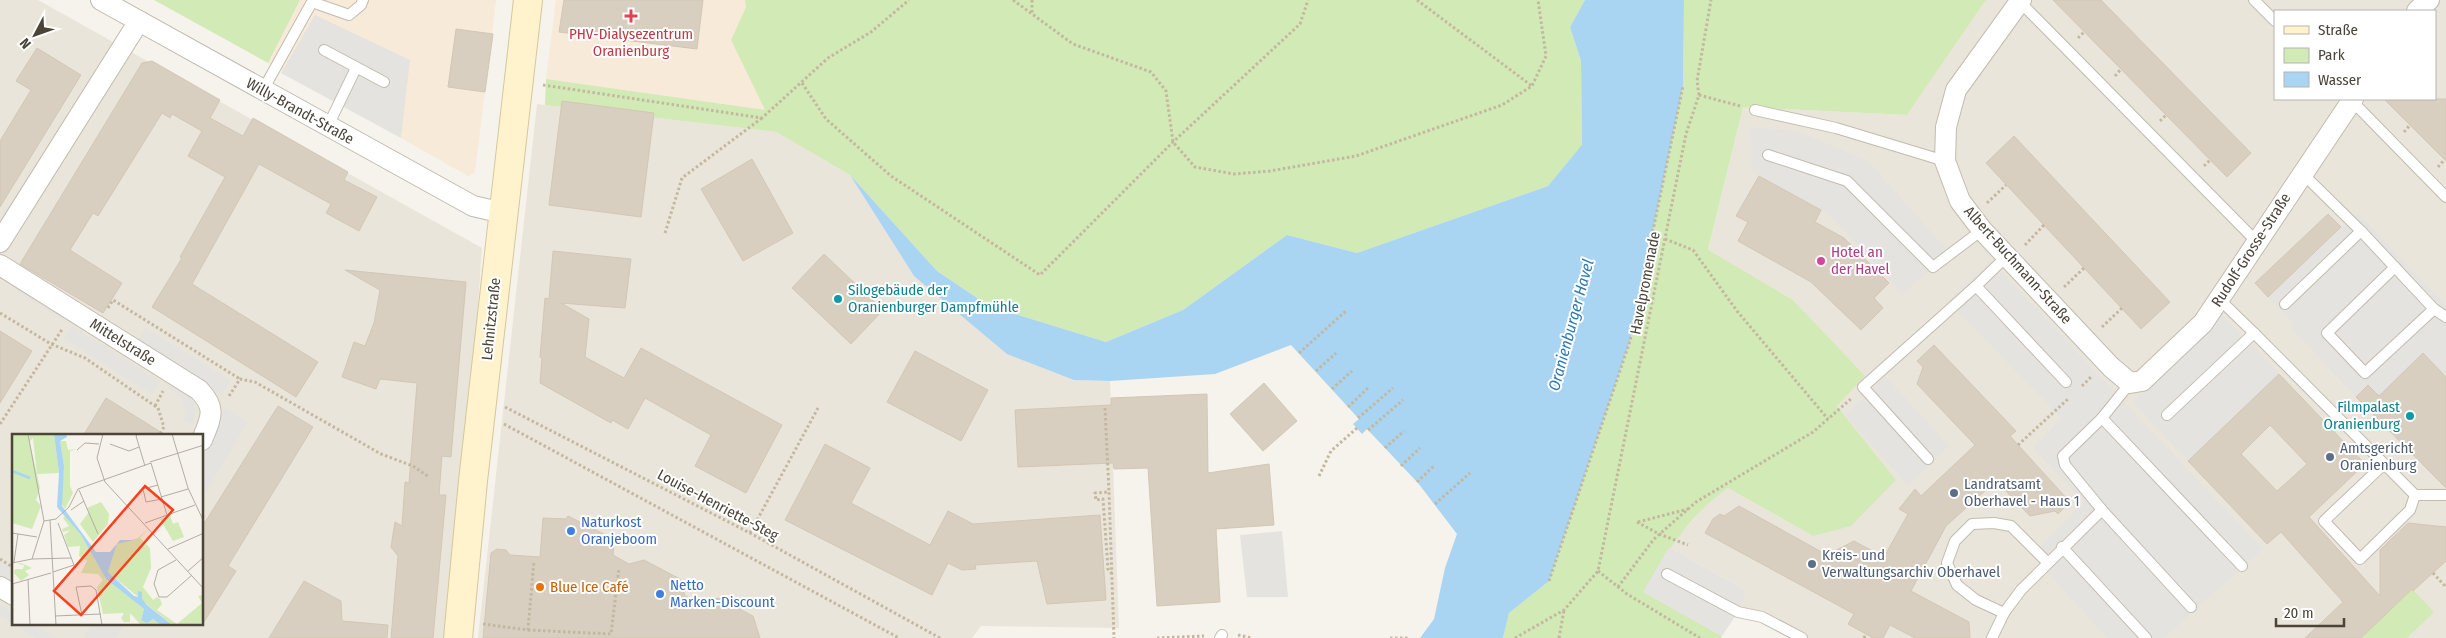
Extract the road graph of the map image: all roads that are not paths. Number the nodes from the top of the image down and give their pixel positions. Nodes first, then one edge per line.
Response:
1 (101, 0) edge
2 (363, 0) edge
3 (528, 0) edge
4 (2254, 0) edge
5 (2429, 0) edge
6 (2020, 1) edge
7 (2418, 10) edge
8 (2274, 20) edge
9 (139, 21) junction
10 (324, 50) dead end
11 (356, 68) junction
12 (384, 82) dead end
13 (263, 90) junction
14 (2350, 100) edge
15 (2352, 100) edge
16 (1755, 110) road end
17 (328, 126) junction
18 (1768, 155) dead end
19 (1945, 161) junction
20 (2302, 173) junction
21 (2446, 197) edge
22 (503, 213) junction
23 (1982, 230) junction
24 (2361, 230) junction
25 (2256, 241) junction
26 (0, 242) edge
27 (2008, 258) junction
28 (0, 265) edge
29 (2396, 267) junction
30 (1976, 286) junction
31 (2219, 299) junction
32 (2285, 304) dead end
33 (2434, 309) junction
34 (2446, 317) edge
35 (2254, 333) junction
36 (2066, 382) dead end
37 (2130, 383) junction
38 (2167, 415) dead end
39 (2102, 418) junction
40 (204, 434) edge
41 (1928, 459) dead end
42 (2384, 464) junction
43 (2415, 495) junction
44 (2446, 496) edge
45 (2102, 510) junction
46 (2062, 548) junction
47 (2047, 562) junction
48 (2242, 566) dead end
49 (1667, 574) dead end
50 (0, 587) edge
51 (12, 594) edge
52 (2192, 607) dead end
53 (2004, 614) junction
54 (458, 638) edge
55 (1802, 638) edge
56 (1992, 638) edge
57 (2146, 638) edge

1 - 9 street, Willy-Brandt-Straße
2 - 13 lane
3 - 22 main road, Lehnitzstraße
4 - 8 lane
5 - 7 street
6 - 19 street, Albert-Buchmann-Straße
6 - 25 lane
9 - 13 street, Willy-Brandt-Straße
9 - 26 street
10 - 11 lane
11 - 12 lane
11 - 17 lane
13 - 17 street, Willy-Brandt-Straße
14 - 20 street, Rudolf-Grosse-Straße
15 - 21 lane
16 - 19 lane
17 - 22 street, Willy-Brandt-Straße
18 - 23 lane
19 - 23 street, Albert-Buchmann-Straße
20 - 24 lane
20 - 25 street, Rudolf-Grosse-Straße
22 - 54 main road, Lehnitzstraße
23 - 27 street, Albert-Buchmann-Straße
24 - 29 lane
24 - 32 lane
25 - 31 street, Rudolf-Grosse-Straße
27 - 30 lane
27 - 37 street, Albert-Buchmann-Straße
28 - 40 street, Mittelstraße
29 - 33 lane
29 - 33 lane
30 - 36 lane
30 - 41 lane
31 - 35 lane
31 - 37 street, Rudolf-Grosse-Straße
33 - 34 lane
35 - 38 lane
35 - 42 lane
37 - 39 lane
39 - 45 lane
39 - 48 lane
42 - 43 lane
42 - 43 lane
43 - 44 lane
45 - 46 lane
45 - 52 lane
46 - 47 lane
46 - 57 lane
47 - 53 lane
47 - 53 lane
49 - 55 lane
50 - 51 street
53 - 56 lane

